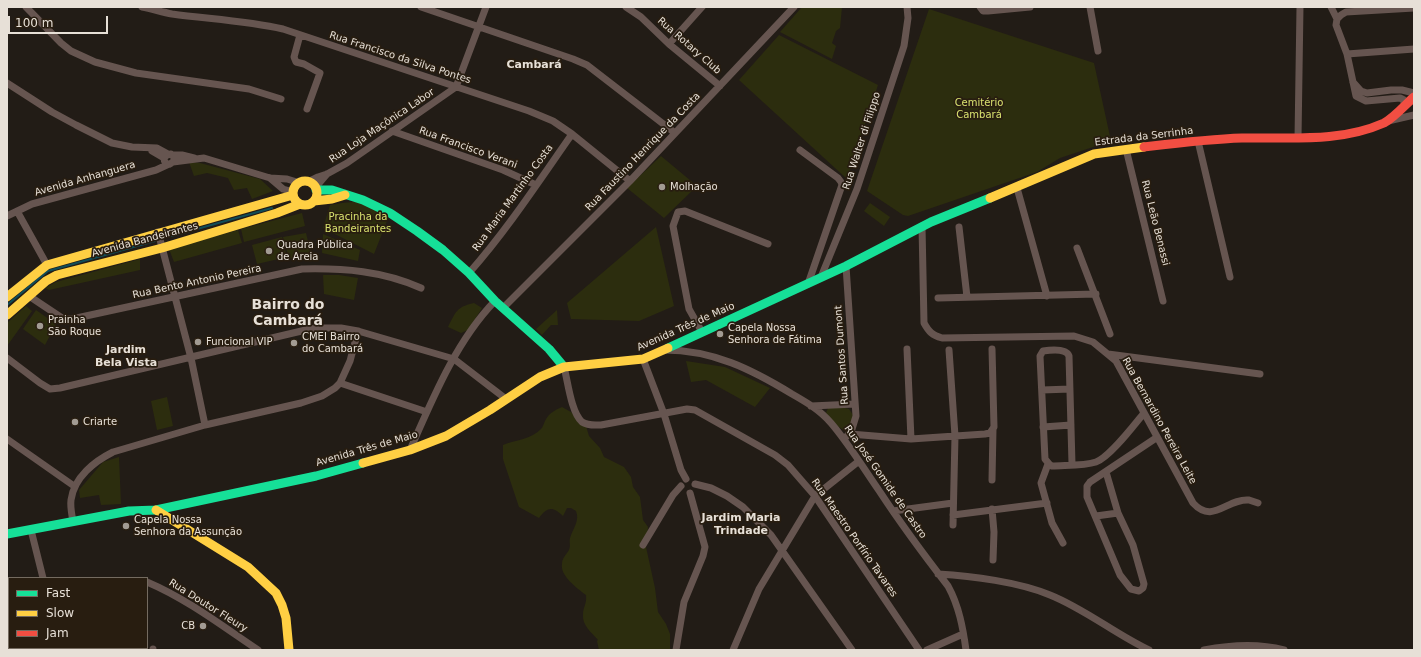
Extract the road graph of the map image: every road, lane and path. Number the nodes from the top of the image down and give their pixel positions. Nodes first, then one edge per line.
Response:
1 (26, 7) edge
2 (142, 7) edge
3 (421, 7) edge
4 (486, 7) edge
5 (626, 7) edge
6 (702, 7) edge
7 (794, 7) edge
8 (908, 7) edge
9 (980, 7) edge
10 (1030, 7) edge
11 (1090, 7) edge
12 (1300, 7) edge
13 (1331, 7) edge
14 (1414, 8) edge
15 (1337, 19) junction
16 (479, 27) junction
17 (300, 35) junction
18 (669, 44) junction
19 (1414, 48) edge
20 (1098, 51) dead end
21 (1347, 54) junction
22 (1353, 82) junction
23 (7, 83) edge
24 (720, 86) junction
25 (456, 87) junction
26 (1414, 93) edge
27 (1414, 98) edge
28 (281, 99) dead end
29 (1404, 105) junction
30 (307, 109) dead end
31 (1414, 115) edge
32 (1386, 122) junction
33 (392, 131) junction
34 (675, 133) junction
35 (572, 134) junction
36 (1298, 138) junction
37 (1198, 141) junction
38 (1126, 149) junction
39 (800, 150) dead end
40 (169, 159) junction
41 (270, 178) junction
42 (630, 181) junction
43 (536, 185) junction
44 (310, 186) junction
45 (1017, 188) junction
46 (293, 193) junction
47 (344, 195) junction
48 (314, 201) junction
49 (300, 204) junction
50 (17, 211) junction
51 (7, 216) edge
52 (922, 226) junction
53 (958, 227) dead end
54 (158, 232) junction
55 (768, 244) dead end
56 (162, 248) junction
57 (1077, 248) dead end
58 (47, 265) junction
59 (846, 266) junction
60 (469, 273) junction
61 (821, 277) junction
62 (1230, 277) dead end
63 (808, 284) junction
64 (421, 288) dead end
65 (1096, 294) junction
66 (29, 296) junction
67 (967, 296) junction
68 (1047, 296) junction
69 (7, 297) edge
70 (175, 297) junction
71 (938, 298) dead end
72 (495, 301) junction
73 (1164, 301) dead end
74 (503, 308) junction
75 (7, 315) edge
76 (358, 331) junction
77 (702, 332) junction
78 (1110, 334) dead end
79 (907, 349) dead end
80 (992, 349) dead end
81 (662, 350) junction
82 (949, 350) dead end
83 (1108, 354) junction
84 (7, 358) edge
85 (191, 358) junction
86 (454, 358) junction
87 (643, 360) junction
88 (564, 367) junction
89 (1260, 374) dead end
90 (340, 384) junction
91 (1070, 389) junction
92 (1042, 390) junction
93 (506, 399) junction
94 (855, 404) junction
95 (811, 406) junction
96 (427, 412) junction
97 (1144, 412) junction
98 (664, 414) junction
99 (205, 425) junction
100 (1071, 425) junction
101 (1043, 427) junction
102 (993, 429) junction
103 (850, 434) junction
104 (955, 436) junction
105 (1156, 438) junction
106 (7, 439) edge
107 (843, 439) junction
108 (912, 439) junction
109 (410, 450) junction
110 (859, 461) junction
111 (1048, 464) junction
112 (1072, 464) junction
113 (1106, 472) junction
114 (686, 480) junction
115 (992, 480) dead end
116 (695, 484) junction
117 (74, 486) junction
118 (681, 486) junction
119 (690, 493) junction
120 (815, 496) junction
121 (953, 503) junction
122 (1047, 503) junction
123 (1258, 503) dead end
124 (182, 504) junction
125 (992, 509) junction
126 (156, 510) junction
127 (893, 511) junction
128 (1118, 513) junction
129 (953, 515) junction
130 (1096, 516) junction
131 (170, 518) junction
132 (73, 522) junction
133 (953, 526) dead end
134 (31, 530) junction
135 (7, 534) edge
136 (1063, 543) dead end
137 (643, 545) dead end
138 (782, 551) junction
139 (993, 560) dead end
140 (938, 574) junction
141 (43, 577) edge
142 (148, 582) edge
143 (963, 634) junction
144 (1251, 648) edge
145 (258, 650) edge
146 (289, 650) edge
147 (676, 650) edge
148 (733, 650) edge
149 (852, 650) edge
150 (919, 650) edge
151 (927, 650) edge
152 (966, 650) edge
153 (1149, 650) edge
154 (1204, 650) edge
155 (1284, 650) edge

1 - 28 street
2 - 17 street, Rua Francisco da Silva Pontes
3 - 16 street
4 - 16 street
5 - 18 street, Rua Rotary Club
6 - 18 street
7 - 24 street, Rua Faustino Henrique da Costa
8 - 61 street, Rua Walter di Filippo
9 - 10 street
11 - 20 street
12 - 36 street
13 - 15 street
14 - 15 street
15 - 21 street
16 - 25 street
16 - 34 street
17 - 25 street, Rua Francisco da Silva Pontes
17 - 30 street
18 - 24 street, Rua Rotary Club
19 - 21 street
21 - 22 street
22 - 26 street
22 - 29 street
23 - 40 street
24 - 34 street, Rua Faustino Henrique da Costa
25 - 33 street, Rua Loja Maçônica Labor
25 - 35 street, Rua Francisco da Silva Pontes
27 - 29 street, Estrada da Serrinha
29 - 32 street, Estrada da Serrinha
31 - 32 street
32 - 36 street, Estrada da Serrinha
33 - 43 street, Rua Francisco Verani
33 - 44 street, Rua Loja Maçônica Labor
34 - 42 street, Rua Faustino Henrique da Costa
35 - 42 street, Rua Francisco da Silva Pontes
35 - 43 street, Rua Maria Martinho Costa
36 - 37 street, Estrada da Serrinha
37 - 38 street, Estrada da Serrinha
37 - 62 street
38 - 45 street, Estrada da Serrinha
38 - 73 street, Rua Leão Benassi
39 - 63 street
40 - 41 street
40 - 50 street, Avenida Anhanguera
41 - 44 street
41 - 46 street
42 - 74 street, Rua Faustino Henrique da Costa
43 - 60 street, Rua Maria Martinho Costa
44 - 46 street
44 - 47 street
44 - 48 street
45 - 52 street, Estrada da Serrinha
45 - 68 street
46 - 49 street
46 - 54 street, Avenida Bandeirantes
47 - 48 street
47 - 60 street
48 - 49 street
49 - 56 street, Avenida Bandeirantes
50 - 51 street, Avenida Anhanguera
50 - 58 street
52 - 59 street, Estrada da Serrinha
52 - 83 street, Rua Bernardino Pereira Leite
53 - 67 street
54 - 56 street
54 - 58 street, Avenida Bandeirantes
55 - 77 street
56 - 66 street, Avenida Bandeirantes
56 - 70 street
57 - 65 street
58 - 69 street, Avenida Bandeirantes
59 - 61 street, Estrada da Serrinha
59 - 94 street, Rua Santos Dumont
60 - 72 street
61 - 63 street, Avenida Três de Maio
63 - 77 street, Avenida Três de Maio
64 - 70 street, Rua Bento Antonio Pereira
65 - 68 street
65 - 78 street
66 - 70 street, Rua Bento Antonio Pereira
66 - 75 street, Avenida Bandeirantes
67 - 68 street
67 - 71 street
70 - 85 street
72 - 74 street
72 - 86 street
74 - 88 street
76 - 85 street
76 - 86 street
76 - 90 street
77 - 81 street, Avenida Três de Maio
79 - 108 street
80 - 102 street
81 - 87 street, Avenida Três de Maio
81 - 95 street, Rua José Gomide de Castro
82 - 104 street
83 - 89 street
83 - 97 street, Rua Bernardino Pereira Leite
84 - 85 street
85 - 99 street
86 - 93 street
86 - 96 street
87 - 88 street, Avenida Três de Maio
87 - 98 street
88 - 93 street, Avenida Três de Maio
88 - 98 street, Rua Maestro Porfírio Tavares
90 - 96 street
90 - 99 street
91 - 92 street
91 - 92 street
91 - 100 street
92 - 101 street
93 - 109 street, Avenida Três de Maio
94 - 95 street
94 - 103 street, Rua Santos Dumont
95 - 107 street, Rua José Gomide de Castro
96 - 109 street
97 - 105 street, Rua Bernardino Pereira Leite
97 - 112 street
98 - 114 street
98 - 120 street, Rua Maestro Porfírio Tavares
99 - 117 street
100 - 101 street
100 - 112 street
101 - 111 street
102 - 104 street
102 - 115 street
103 - 107 street
103 - 108 street
104 - 108 street
104 - 121 street
105 - 113 street
105 - 123 street, Rua Bernardino Pereira Leite
106 - 117 street
107 - 110 street, Rua José Gomide de Castro
109 - 124 street, Avenida Três de Maio
110 - 120 street
110 - 127 street, Rua José Gomide de Castro
111 - 112 street
111 - 122 street
113 - 128 street
113 - 130 street
114 - 116 street
114 - 118 street
116 - 119 street
116 - 138 street
117 - 132 street
118 - 119 street
118 - 137 street
119 - 147 street
120 - 138 street
120 - 150 street, Rua Maestro Porfírio Tavares
121 - 127 street
121 - 129 street
122 - 125 street
122 - 136 street
124 - 126 street, Avenida Três de Maio
124 - 131 street
125 - 129 street
125 - 139 street
126 - 131 street
126 - 132 street, Avenida Três de Maio
127 - 140 street, Rua José Gomide de Castro
128 - 130 street
128 - 130 street
129 - 133 street
131 - 146 street
132 - 134 street, Avenida Três de Maio
134 - 135 street, Avenida Três de Maio
134 - 141 street
138 - 148 street
138 - 149 street
140 - 143 street, Rua José Gomide de Castro
140 - 153 street
142 - 145 street, Rua Doutor Fleury
143 - 151 street
143 - 152 street, Rua José Gomide de Castro
144 - 154 street
144 - 155 street

